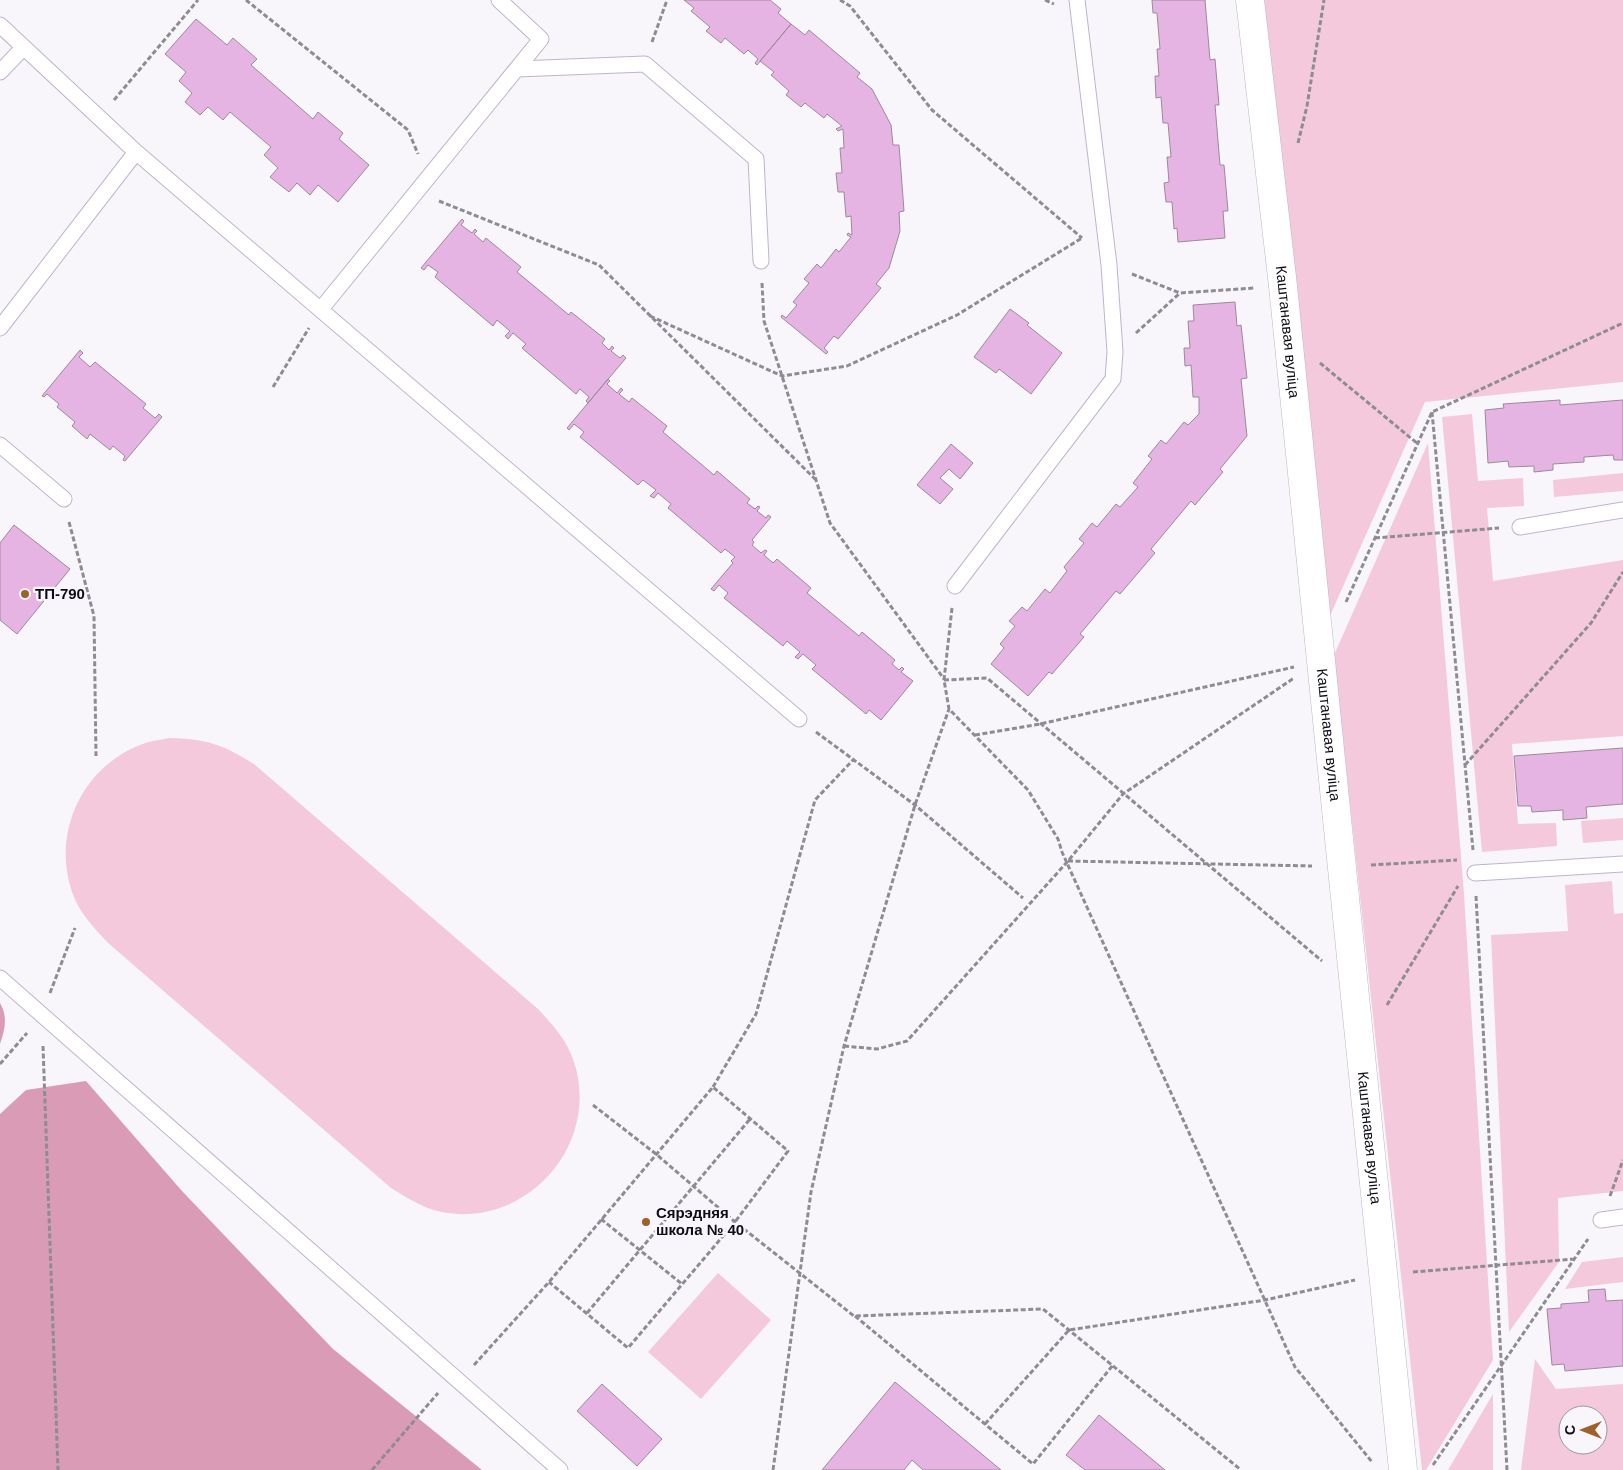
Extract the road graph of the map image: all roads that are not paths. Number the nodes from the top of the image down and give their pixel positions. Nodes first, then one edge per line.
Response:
1 (499, 0) edge
2 (1077, 0) edge
3 (1250, 0) edge
4 (0, 25) edge
5 (22, 48) junction
6 (517, 69) junction
7 (0, 72) edge
8 (136, 152) junction
9 (761, 261) road end
10 (321, 309) junction
11 (0, 328) edge
12 (0, 445) edge
13 (64, 499) road end
14 (1623, 510) edge
15 (1520, 527) road end
16 (955, 586) road end
17 (800, 719) road end
18 (1623, 864) edge
19 (1474, 866) road end
20 (0, 978) edge
21 (1623, 1217) edge
22 (1601, 1220) road end
23 (560, 1470) edge
24 (1403, 1470) edge

1 - 6 lane
2 - 16 lane
3 - 24 street, Каштанавая вуліца
4 - 5 lane
5 - 7 lane
5 - 8 lane
6 - 9 lane
6 - 10 lane
8 - 10 lane
8 - 11 lane
10 - 17 lane
12 - 13 lane
14 - 15 lane
18 - 19 lane
20 - 23 lane
21 - 22 lane

